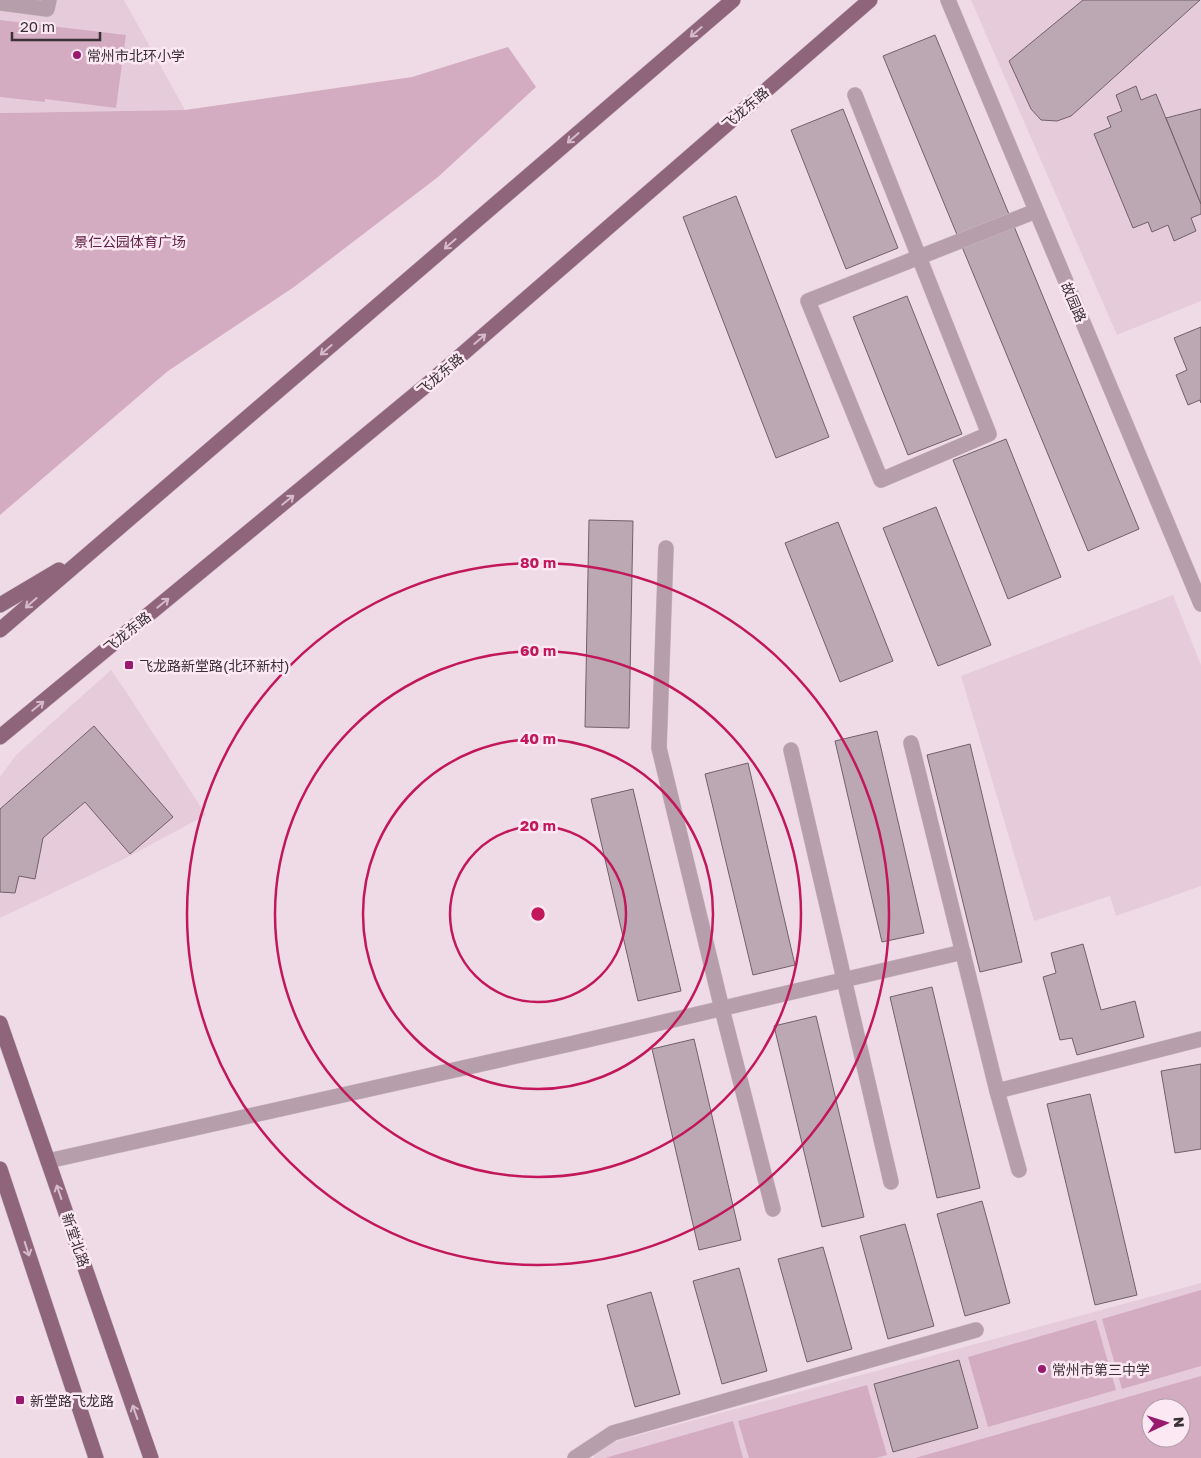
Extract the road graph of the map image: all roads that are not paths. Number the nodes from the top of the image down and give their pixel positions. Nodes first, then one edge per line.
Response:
1 (49, 0) edge
2 (733, 0) edge
3 (870, 0) edge
4 (948, 0) edge
5 (0, 3) edge
6 (855, 95) dead end
7 (1036, 211) junction
8 (919, 258) junction
9 (666, 548) dead end
10 (95, 549) junction
11 (1201, 604) edge
12 (0, 605) edge
13 (0, 630) edge
14 (0, 737) edge
15 (912, 743) dead end
16 (791, 750) dead end
17 (963, 952) junction
18 (844, 980) junction
19 (722, 1009) junction
20 (0, 1023) edge
21 (1201, 1040) edge
22 (997, 1091) junction
23 (48, 1161) junction
24 (0, 1169) edge
25 (1019, 1170) dead end
26 (891, 1182) dead end
27 (773, 1209) dead end
28 (976, 1330) dead end
29 (96, 1458) edge
30 (151, 1458) edge
31 (575, 1458) edge

1 - 5 street
2 -> 10 main road
14 -> 3 main road, 飞龙东路
4 - 7 street, 故园路
6 - 8 street
7 - 8 street
7 - 11 street, 故园路
8 - 8 street
9 - 19 street
10 - 12 main road
10 -> 13 main road
15 - 17 street
16 - 18 street
17 - 18 street
17 - 22 street
18 - 19 street
18 - 26 street
19 - 23 street
19 - 27 street
20 - 23 main road, 新堂北路
21 - 22 street
22 - 25 street
30 -> 23 main road, 新堂北路
24 -> 29 main road
28 - 31 street

